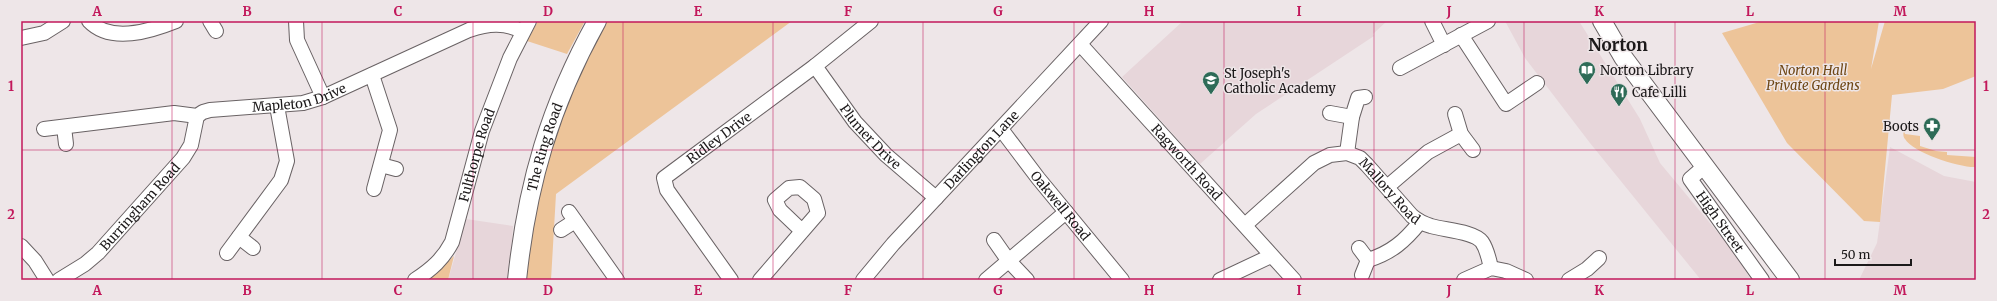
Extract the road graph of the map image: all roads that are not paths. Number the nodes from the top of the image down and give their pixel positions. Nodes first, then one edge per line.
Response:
1 (63, 21) edge
2 (176, 21) edge
3 (296, 21) edge
4 (597, 21) edge
5 (871, 21) edge
6 (1101, 21) edge
7 (1432, 21) edge
8 (1488, 21) edge
9 (1602, 21) edge
10 (526, 26) edge
11 (90, 28) edge
12 (1461, 35) junction
13 (21, 38) edge
14 (1080, 44) junction
15 (1444, 44) junction
16 (815, 66) junction
17 (1400, 68) dead end
18 (372, 75) junction
19 (1538, 83) dead end
20 (1365, 96) dead end
21 (323, 97) junction
22 (276, 106) junction
23 (1330, 112) dead end
24 (1455, 114) dead end
25 (197, 116) junction
26 (1352, 116) junction
27 (64, 127) junction
28 (44, 129) dead end
29 (1001, 129) junction
30 (1462, 134) junction
31 (66, 144) dead end
32 (1473, 150) dead end
33 (1347, 153) junction
34 (381, 165) junction
35 (1706, 166) junction
36 (396, 169) dead end
37 (1387, 187) junction
38 (374, 189) dead end
39 (936, 198) junction
40 (1066, 212) junction
41 (1420, 222) junction
42 (1245, 225) junction
43 (561, 230) dead end
44 (802, 231) dead end
45 (239, 237) junction
46 (994, 240) dead end
47 (21, 246) edge
48 (253, 248) dead end
49 (1359, 248) dead end
50 (227, 253) dead end
51 (1271, 256) junction
52 (1599, 258) dead end
53 (1008, 260) junction
54 (1368, 260) junction
55 (1491, 268) junction
56 (1362, 275) dead end
57 (1590, 275) edge
58 (47, 280) edge
59 (59, 280) edge
60 (415, 280) edge
61 (517, 280) edge
62 (617, 280) edge
63 (731, 280) edge
64 (760, 280) edge
65 (864, 280) edge
66 (986, 280) edge
67 (1027, 280) edge
68 (1122, 280) edge
69 (1220, 280) edge
70 (1294, 280) edge
71 (1464, 280) edge
72 (1526, 280) edge
73 (1569, 280) edge
74 (1762, 280) edge
75 (1790, 280) edge

1 - 13 street
2 - 11 street
3 - 21 street
4 - 61 main road, The Ring Road
5 - 16 street, Ridley Drive
6 - 14 street, Darlington Lane
7 - 15 street
8 - 12 street
9 - 35 main road, High Street
10 - 18 street, Mapleton Drive
10 - 60 street, Fulthorpe Road
12 - 15 street
12 - 19 street
14 - 29 street, Darlington Lane
14 - 42 street, Ragworth Road
15 - 17 street
16 - 39 street, Plumer Drive
16 - 63 street, Ridley Drive
18 - 21 street, Mapleton Drive
18 - 34 street
20 - 26 street
21 - 22 street, Mapleton Drive
22 - 25 street, Mapleton Drive
22 - 45 street
23 - 26 street
24 - 30 street
25 - 27 street, Mapleton Drive
25 - 59 street, Burringham Road
26 - 33 street
27 - 28 street, Mapleton Drive
27 - 31 street
29 - 39 street, Darlington Lane
29 - 40 street, Oakwell Road
30 - 32 street
30 - 37 street
33 - 37 street, Mallory Road
33 - 42 street, Mallory Road
34 - 36 street
34 - 38 street
35 - 74 street, High Street
35 - 75 main road, High Street
37 - 41 street, Mallory Road
39 - 65 street, Darlington Lane
40 - 53 street
40 - 68 street, Oakwell Road
41 - 54 street
41 - 55 street, Mallory Road
42 - 51 street, Ragworth Road
43 - 62 street
44 - 64 street
45 - 48 street
45 - 50 street
46 - 53 street
47 - 58 street
49 - 54 street
51 - 69 street
51 - 70 street, Ragworth Road
52 - 57 street
53 - 66 street
53 - 67 street
54 - 56 street
55 - 71 street
55 - 72 street
57 - 73 street

